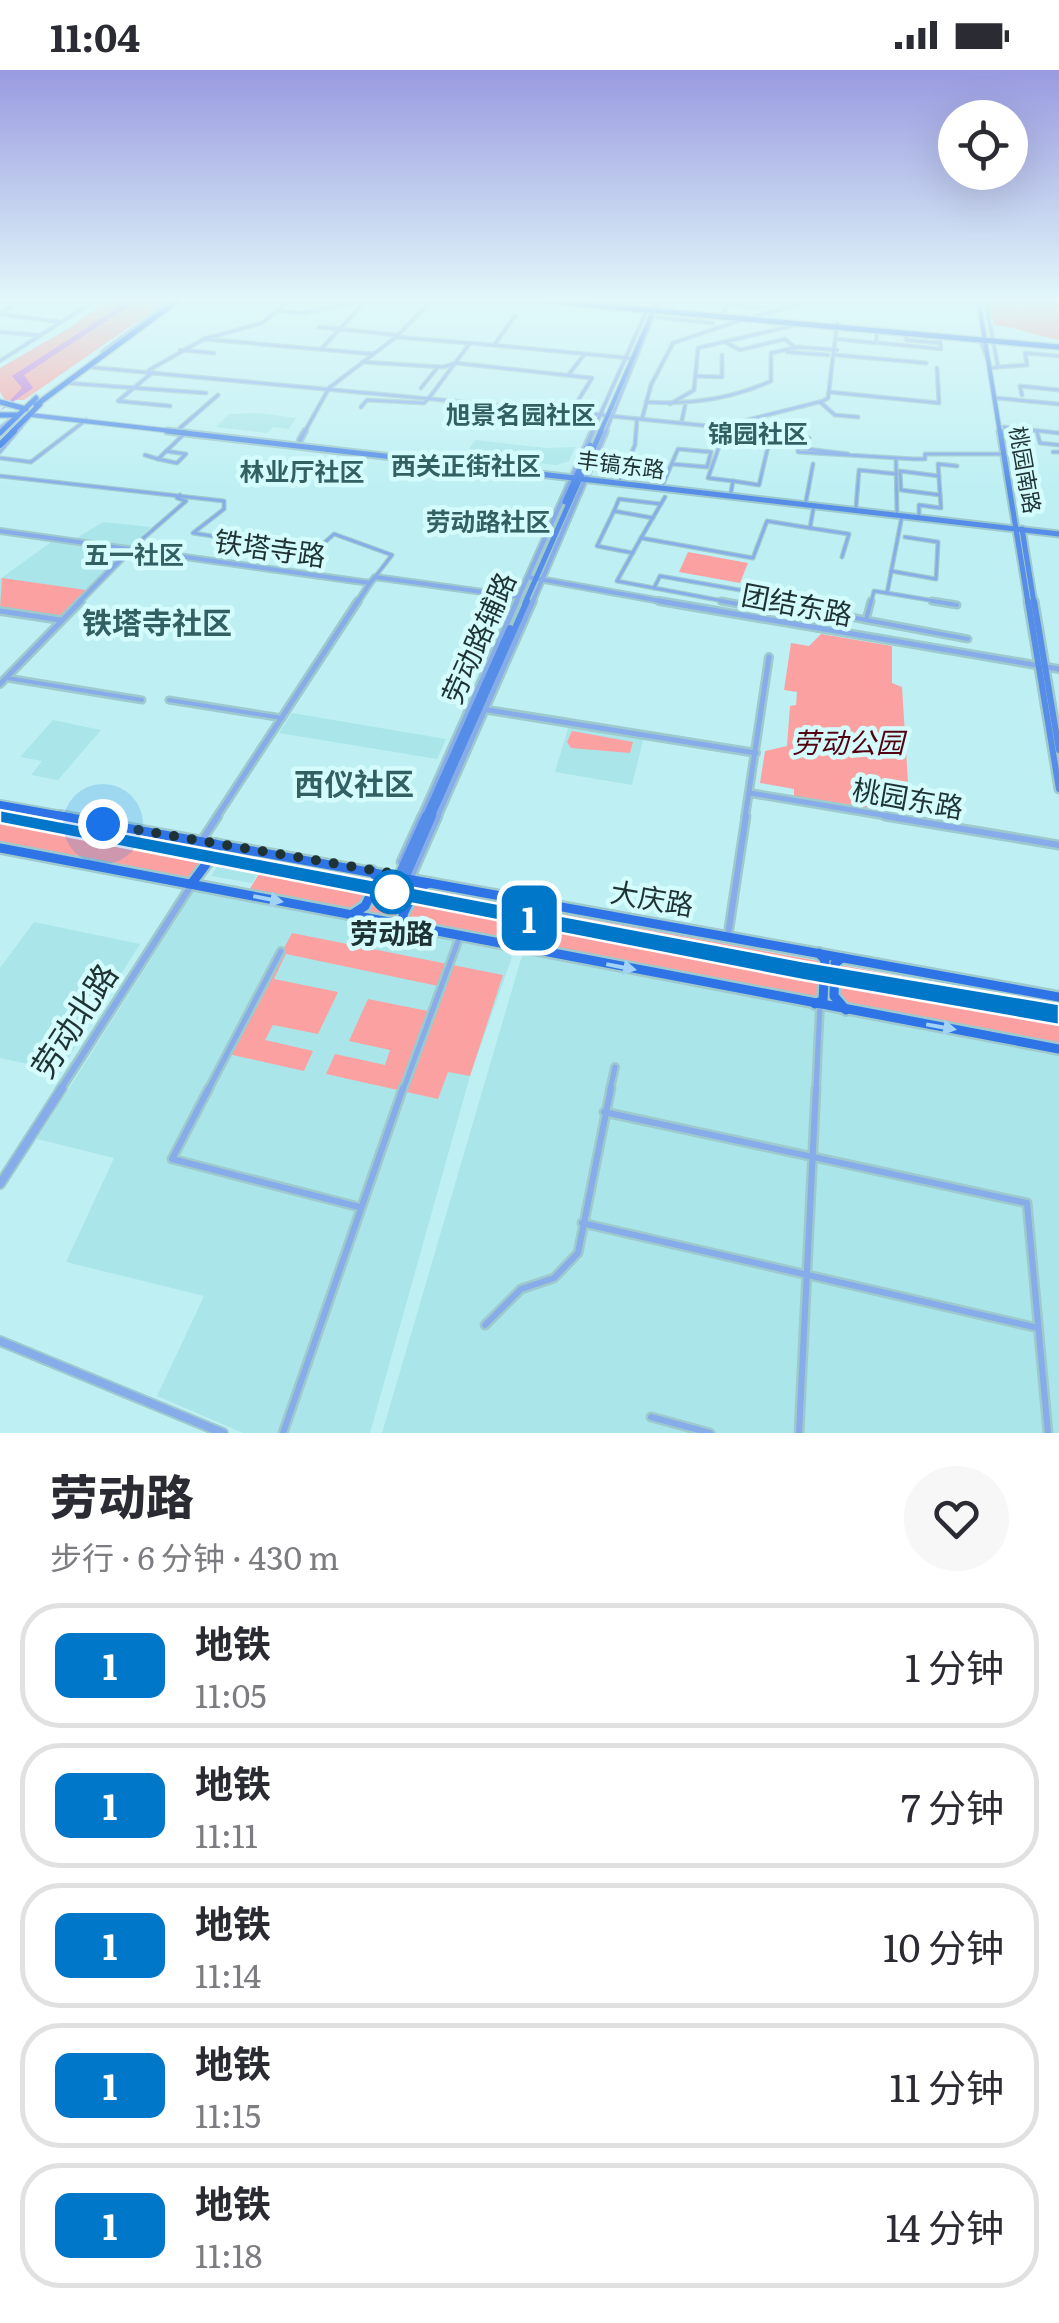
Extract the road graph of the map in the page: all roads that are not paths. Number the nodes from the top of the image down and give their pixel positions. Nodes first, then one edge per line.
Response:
1 (91, 362) edge
2 (164, 362) edge
3 (362, 362) joint
4 (579, 362) edge
5 (628, 362) edge
6 (630, 362) edge
7 (662, 362) edge
8 (697, 362) edge
9 (722, 362) edge
10 (771, 362) edge
11 (834, 362) edge
12 (915, 362) edge
13 (993, 362) edge
14 (1026, 362) edge
15 (456, 363) junction
16 (926, 363) dead end
17 (85, 366) junction
18 (438, 367) junction
19 (938, 368) dead end
20 (994, 368) junction
21 (150, 372) junction
22 (569, 374) junction
23 (695, 376) junction
24 (66, 383) junction
25 (329, 388) junction
26 (421, 388) dead end
27 (131, 390) junction
28 (1059, 390) edge
29 (829, 392) junction
30 (206, 393) dead end
31 (218, 394) dead end
32 (1022, 395) dead end
33 (429, 398) junction
34 (997, 399) junction
35 (646, 402) junction
36 (820, 402) junction
37 (1, 403) edge
38 (480, 403) junction
39 (670, 404) junction
40 (1059, 404) edge
41 (170, 406) dead end
42 (684, 406) junction
43 (361, 407) dead end
44 (24, 409) junction
45 (34, 409) junction
46 (571, 412) junction
47 (0, 415) edge
48 (605, 416) junction
49 (455, 417) dead end
50 (858, 417) dead end
51 (17, 419) junction
52 (640, 419) junction
53 (86, 420) junction
54 (682, 420) dead end
55 (691, 424) junction
56 (1004, 428) junction
57 (184, 429) junction
58 (1037, 431) junction
59 (689, 432) dead end
60 (1059, 433) edge
61 (722, 438) dead end
62 (809, 438) dead end
63 (0, 439) edge
64 (300, 440) junction
65 (1059, 445) edge
66 (166, 451) junction
67 (848, 454) junction
68 (1005, 454) junction
69 (145, 455) dead end
70 (0, 458) edge
71 (158, 459) junction
72 (896, 460) dead end
73 (672, 464) junction
74 (813, 464) dead end
75 (957, 466) dead end
76 (896, 474) junction
77 (0, 476) edge
78 (578, 476) junction
79 (939, 476) junction
80 (620, 479) junction
81 (733, 482) junction
82 (663, 484) junction
83 (730, 492) junction
84 (180, 494) junction
85 (940, 495) junction
86 (665, 497) dead end
87 (806, 501) junction
88 (661, 504) junction
89 (814, 506) junction
90 (856, 507) junction
91 (614, 511) junction
92 (899, 514) junction
93 (919, 515) junction
94 (480, 518) dead end
95 (653, 518) junction
96 (548, 528) junction
97 (810, 528) junction
98 (1019, 528) junction
99 (0, 531) edge
100 (1059, 533) edge
101 (905, 537) dead end
102 (641, 538) junction
103 (131, 550) junction
104 (633, 553) junction
105 (842, 557) dead end
106 (891, 571) junction
107 (534, 578) junction
108 (372, 580) junction
109 (654, 588) junction
110 (887, 592) junction
111 (526, 597) junction
112 (957, 606) dead end
113 (802, 608) dead end
114 (0, 611) edge
115 (60, 620) junction
116 (866, 620) junction
117 (968, 639) dead end
118 (769, 657) dead end
119 (1042, 670) junction
120 (1059, 671) edge
121 (7, 678) junction
122 (0, 684) edge
123 (142, 700) dead end
124 (168, 700) dead end
125 (477, 708) junction
126 (282, 718) junction
127 (1059, 750) edge
128 (756, 753) junction
129 (1059, 789) edge
130 (750, 793) junction
131 (0, 805) edge
132 (201, 841) junction
133 (215, 844) junction
134 (1059, 845) edge
135 (229, 846) junction
136 (0, 848) edge
137 (372, 870) junction
138 (403, 876) junction
139 (433, 882) junction
140 (189, 884) junction
141 (207, 887) junction
142 (351, 915) junction
143 (404, 926) junction
144 (460, 936) junction
145 (728, 936) junction
146 (281, 951) dead end
147 (818, 952) junction
148 (847, 958) junction
149 (1059, 998) edge
150 (817, 1005) junction
151 (846, 1010) junction
152 (1059, 1049) edge
153 (614, 1067) dead end
154 (604, 1112) junction
155 (812, 1157) junction
156 (1, 1181) edge
157 (358, 1207) junction
158 (582, 1223) junction
159 (806, 1275) junction
160 (485, 1325) dead end
161 (1038, 1328) junction
162 (0, 1341) edge
163 (651, 1418) dead end
164 (222, 1433) edge
165 (283, 1433) edge
166 (710, 1433) edge
167 (798, 1433) edge
168 (1048, 1433) edge

1 - 17 main road
2 - 21 street
3 - 18 street
3 - 25 street
4 - 22 street
5 - 48 main road
6 - 48 street
7 - 35 street
8 - 23 street
9 - 23 street
10 - 42 street
11 - 29 street
12 - 16 street
13 - 20 main road, 桃园南路
14 - 20 street
15 - 18 street
15 - 22 street
15 - 33 street
17 - 21 street
17 - 24 main road
17 - 44 main road
17 - 45 main road
18 - 26 street
19 - 29 street
20 - 34 main road, 桃园南路
21 - 25 street
21 - 27 street
22 - 46 street
23 - 39 street
24 - 27 street
24 - 45 main road
25 - 33 street
25 - 64 street
27 - 30 street
27 - 41 street
28 - 32 street
29 - 36 street
31 - 57 street
33 - 38 street
33 - 43 street
34 - 40 street
34 - 56 main road, 桃园南路
34 - 68 main road, 桃园南路
35 - 39 street
35 - 52 street
36 - 50 street
36 - 55 street
37 - 44 main road, 丰镐东路
38 - 46 street
38 - 49 street
39 - 42 street
42 - 54 street
44 - 45 main road, 丰镐东路
44 - 51 main road
45 - 51 main road, 丰镐东路
45 - 53 main road, 丰镐东路
45 - 57 main road, 丰镐东路
45 - 63 main road
46 - 48 street
47 - 51 main road, 丰镐东路
48 - 52 street
48 - 78 main road
51 - 63 main road
51 - 63 street
52 - 55 street
52 - 80 street
53 - 57 main road, 丰镐东路
53 - 70 street
55 - 59 street
56 - 58 street
56 - 98 main road, 桃园南路
57 - 64 main road, 丰镐东路
57 - 66 street
57 - 78 main road, 丰镐东路
58 - 60 street
58 - 65 street
61 - 81 street
62 - 81 street
64 - 78 main road, 丰镐东路
66 - 71 street
66 - 71 street
67 - 67 street
67 - 68 street
68 - 98 main road, 桃园南路
69 - 71 street
72 - 76 street
73 - 73 street
73 - 82 street
74 - 87 street
75 - 79 street
76 - 90 street
76 - 92 street
77 - 84 street
78 - 80 main road, 丰镐东路
78 - 89 main road, 丰镐东路
78 - 96 street, 劳动路辅路
78 - 107 main road
79 - 85 street
79 - 85 street
80 - 82 main road, 丰镐东路
81 - 83 street
82 - 83 main road, 丰镐东路
83 - 87 main road, 丰镐东路
84 - 103 street
84 - 108 street
85 - 93 street
86 - 88 street
87 - 90 main road, 丰镐东路
88 - 91 street
88 - 95 street
89 - 92 main road, 丰镐东路
89 - 97 street
90 - 92 main road, 丰镐东路
91 - 95 street
91 - 104 street
92 - 93 main road, 丰镐东路
92 - 98 main road, 丰镐东路
92 - 106 street
93 - 98 main road, 丰镐东路
94 - 96 street
95 - 102 street
96 - 107 street, 劳动路辅路
97 - 102 street
97 - 105 street
98 - 100 main road, 丰镐东路
98 - 119 main road
99 - 103 street, 铁塔寺路
101 - 106 street
102 - 104 street
103 - 108 street, 铁塔寺路
103 - 115 street
104 - 109 street
106 - 110 street
107 - 111 main road
107 - 119 street
108 - 111 street, 铁塔寺路
108 - 126 street
109 - 109 street
110 - 112 street
110 - 116 street
111 - 125 main road
113 - 116 street
114 - 115 street
115 - 121 street
116 - 117 street
118 - 128 street
119 - 120 street
119 - 127 main road
119 - 129 main road
121 - 122 street
121 - 123 street
124 - 126 street
125 - 128 street
125 - 138 main road
126 - 132 street
128 - 130 street
130 - 134 street, 桃园东路
130 - 145 street
131 - 132 main road, 大庆路
132 - 133 main road, 大庆路
133 - 135 main road, 大庆路
133 - 140 main road
135 - 137 main road, 大庆路
135 - 141 main road
136 - 140 main road
137 - 138 main road, 大庆路
137 - 142 main road
138 - 139 main road, 大庆路
139 - 143 main road
139 - 145 main road, 大庆路
140 - 141 main road
140 - 156 street, 劳动北路
141 -> 142 main road
142 - 143 main road
143 - 144 main road
144 -> 150 main road
144 - 157 street
145 - 147 main road, 大庆路
146 - 157 street
147 - 148 main road, 大庆路
147 - 150 main road
148 - 149 main road, 大庆路
148 - 151 main road
150 - 151 main road
150 - 155 street
151 -> 152 main road
153 - 154 street
154 - 155 street
154 - 158 street
155 - 159 street
155 - 161 street
157 - 165 street
158 - 159 street
158 - 160 street
159 - 161 street
159 - 167 street
161 - 168 street
162 - 164 street
163 - 166 street

